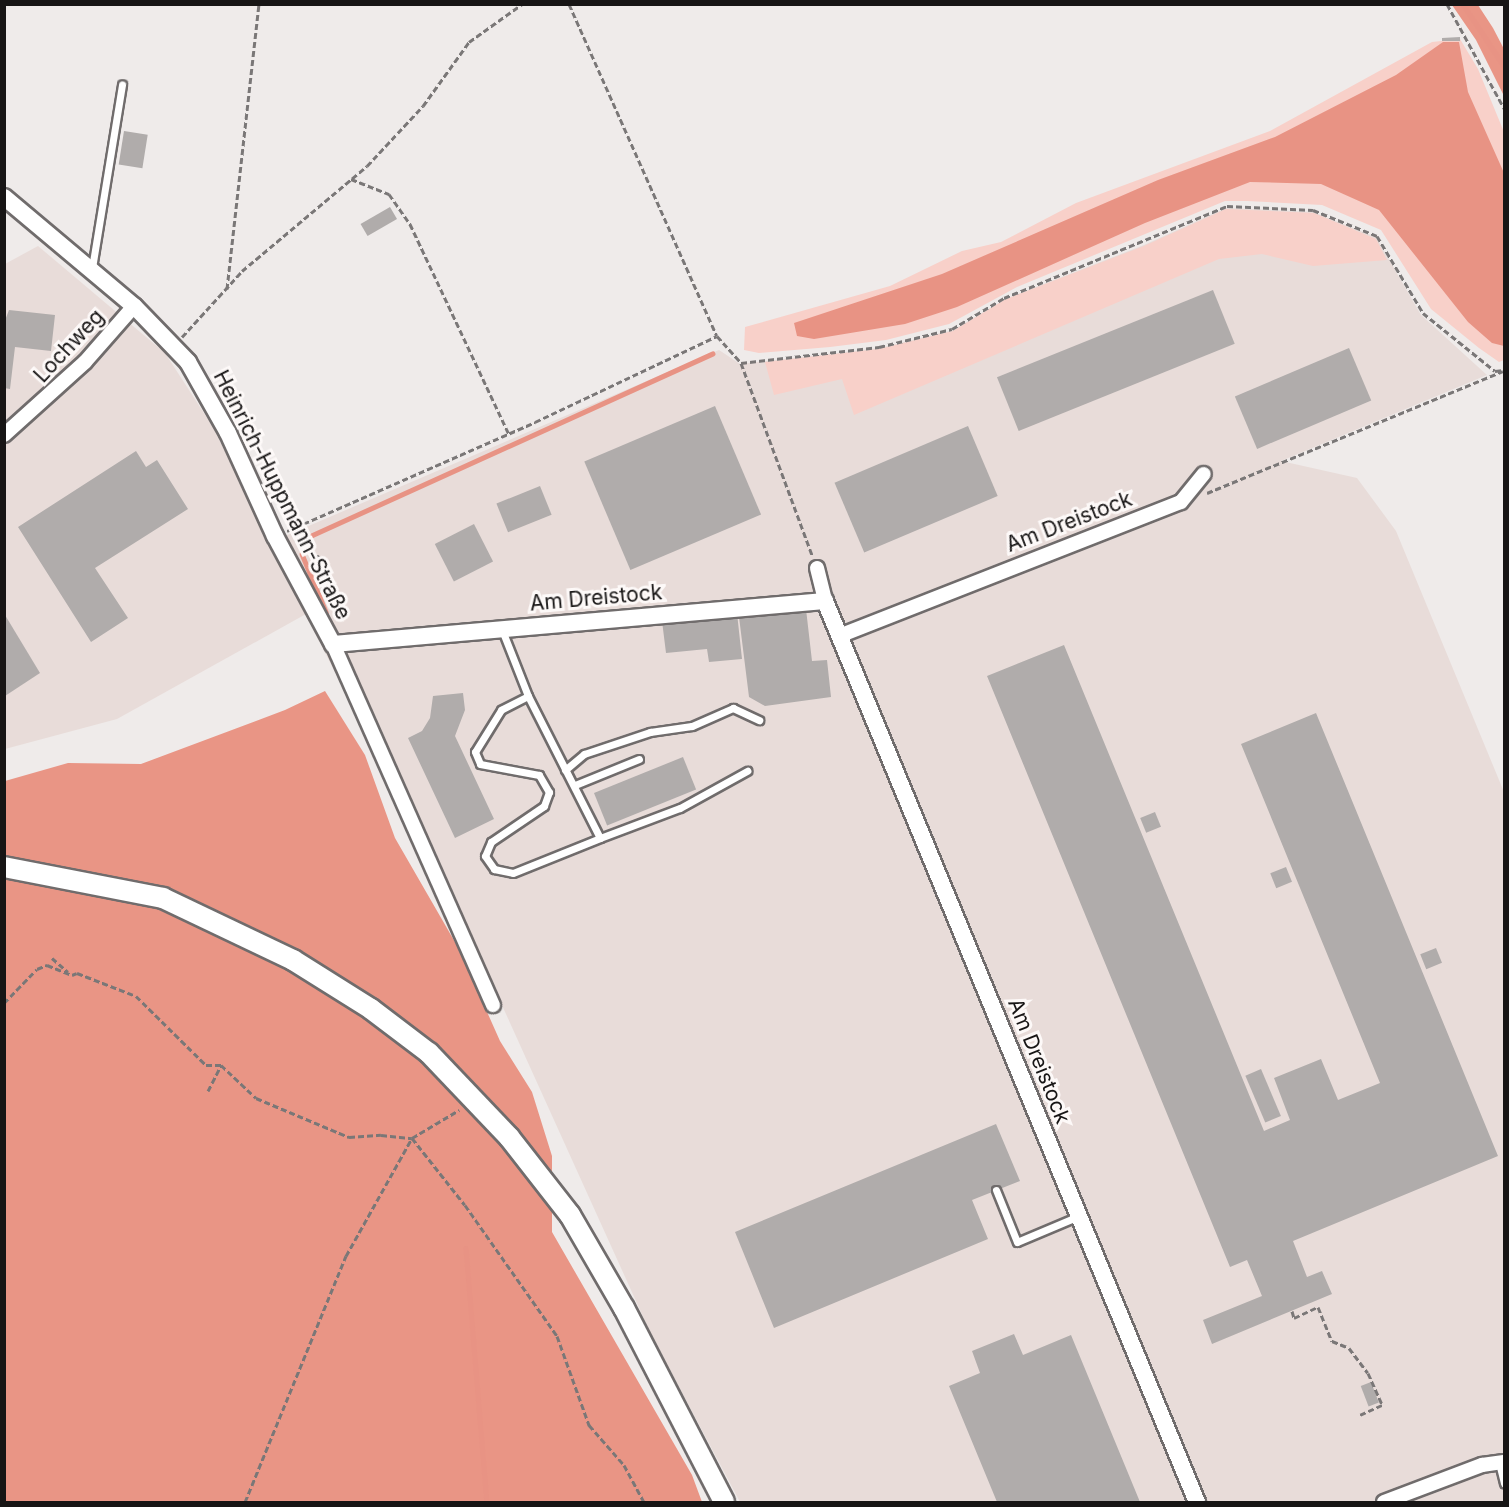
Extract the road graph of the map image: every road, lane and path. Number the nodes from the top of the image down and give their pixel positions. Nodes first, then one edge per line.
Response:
1 (259, 4) edge
2 (522, 4) edge
3 (569, 4) edge
4 (1447, 4) edge
5 (122, 84) dead end
6 (1504, 108) edge
7 (351, 179) junction
8 (4, 197) edge
9 (92, 270) junction
10 (227, 290) junction
11 (134, 306) junction
12 (717, 336) junction
13 (174, 346) junction
14 (741, 363) junction
15 (1504, 370) edge
16 (509, 434) junction
17 (4, 435) edge
18 (1204, 474) dead end
19 (1182, 502) junction
20 (327, 563) dead end
21 (817, 568) joint
22 (825, 601) junction
23 (501, 628) junction
24 (840, 636) junction
25 (333, 644) junction
26 (528, 696) junction
27 (759, 720) dead end
28 (639, 759) dead end
29 (566, 770) junction
30 (747, 771) dead end
31 (575, 785) junction
32 (600, 838) junction
33 (4, 867) edge
34 (52, 958) dead end
35 (72, 975) junction
36 (4, 1003) edge
37 (493, 1005) dead end
38 (221, 1065) junction
39 (208, 1091) dead end
40 (477, 1102) junction
41 (412, 1138) junction
42 (996, 1190) dead end
43 (1079, 1216) junction
44 (1292, 1311) dead end
45 (1360, 1414) dead end
46 (1502, 1463) edge
47 (1504, 1483) edge
48 (245, 1503) edge
49 (644, 1503) edge
50 (724, 1503) edge
51 (1197, 1503) edge
52 (1384, 1503) edge

1 - 10 path
2 - 7 path
3 - 12 path
4 - 6 path
5 - 9 lane
7 - 10 path
7 - 16 path
8 - 9 street, Heinrich-Huppmann-Straße
9 - 11 street, Heinrich-Huppmann-Straße
10 - 13 path
11 - 13 street, Heinrich-Huppmann-Straße
11 - 17 street, Lochweg
12 - 14 path
12 - 16 path
13 - 25 street, Heinrich-Huppmann-Straße
14 - 15 path
14 - 21 path
15 - 19 path
16 - 20 path
18 - 19 street
19 - 24 street, Am Dreistock
21 - 22 street
22 - 23 street, Am Dreistock
22 - 24 street, Am Dreistock
23 - 25 street, Am Dreistock
23 - 26 lane
24 - 43 street, Am Dreistock
25 - 37 street
26 - 29 lane
26 - 32 lane
27 - 29 lane
28 - 31 lane
29 - 31 lane
30 - 32 lane
31 - 32 lane
33 - 40 main road
34 - 35 path
35 - 36 path
35 - 38 path
38 - 39 path
38 - 41 path
40 - 41 path
40 - 50 main road
41 - 48 path
41 - 49 path
42 - 43 lane
43 - 51 street, Am Dreistock
44 - 45 path
46 - 47 lane
46 - 52 street

